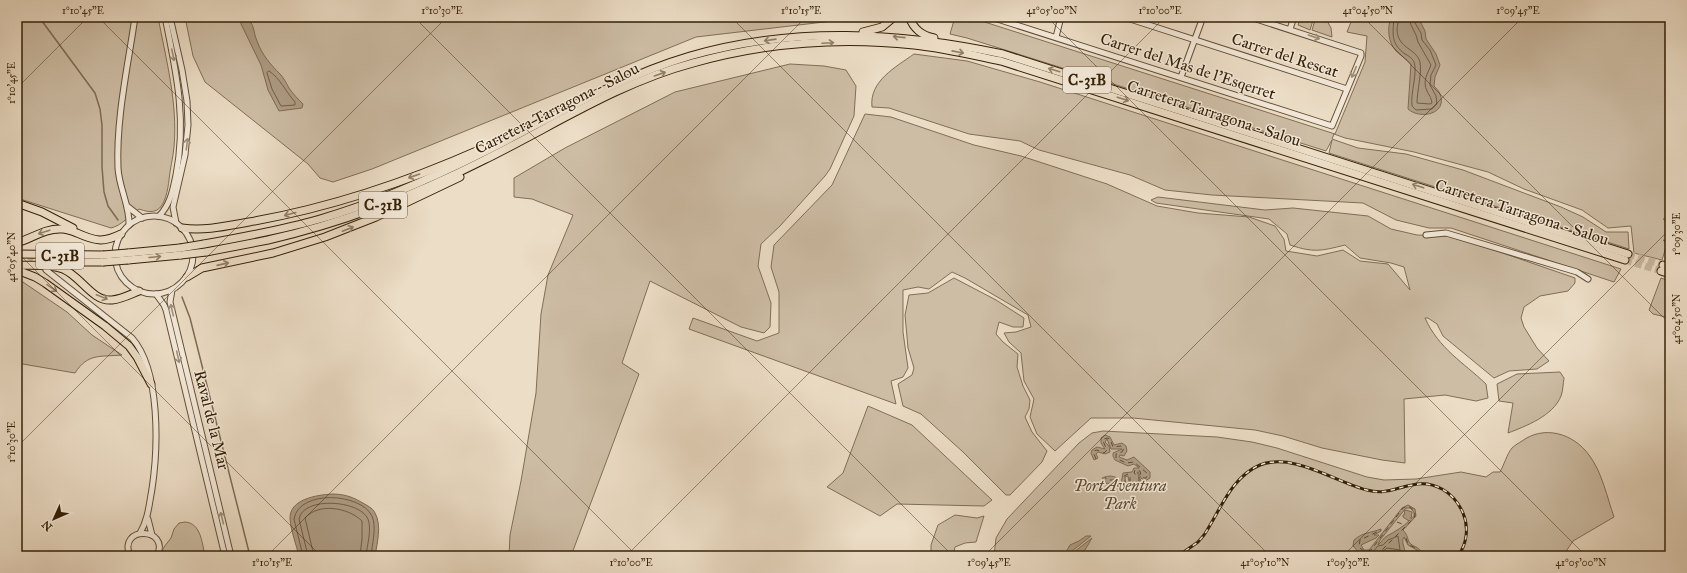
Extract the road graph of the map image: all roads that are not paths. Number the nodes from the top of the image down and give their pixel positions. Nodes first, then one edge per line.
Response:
1 (135, 17) edge
2 (165, 17) edge
3 (170, 17) edge
4 (894, 17) edge
5 (908, 17) edge
6 (991, 17) edge
7 (1061, 17) edge
8 (1124, 17) edge
9 (1204, 17) edge
10 (1250, 17) edge
11 (1294, 17) edge
12 (1290, 29) junction
13 (816, 37) junction
14 (1056, 37) junction
15 (1195, 40) junction
16 (955, 44) junction
17 (1181, 77) junction
18 (1347, 89) junction
19 (540, 122) junction
20 (549, 126) junction
21 (17, 203) edge
22 (127, 206) junction
23 (159, 216) junction
24 (142, 218) junction
25 (176, 223) junction
26 (129, 225) junction
27 (182, 228) junction
28 (121, 234) junction
29 (1426, 235) dead end
30 (90, 239) junction
31 (17, 243) edge
32 (205, 248) junction
33 (17, 254) edge
34 (103, 259) junction
35 (17, 261) edge
36 (17, 265) edge
37 (1665, 268) tunnel mouth
38 (17, 270) edge
39 (46, 270) tunnel mouth
40 (1670, 274) edge
41 (187, 277) junction
42 (1588, 279) dead end
43 (172, 290) junction
44 (139, 292) junction
45 (156, 294) junction
46 (151, 384) junction
47 (148, 516) junction
48 (140, 533) junction
49 (152, 535) junction
50 (130, 556) edge
51 (156, 556) edge
52 (225, 556) edge
53 (231, 556) edge

1 - 22 street
2 -> 23 street
25 -> 3 street
4 - 13 highway
5 - 16 highway
6 - 14 street, Carrer del Mas de l'Esqerret
7 - 14 street
8 - 15 street, Carrer del Rescat
9 - 15 street
10 - 12 street
11 - 12 street
12 -> 18 street
16 -> 13 highway, Carretera Tarragona - Salou / C-31B
13 -> 19 highway, Carretera Tarragona - Salou / C-31B
14 - 17 street, Carrer del Mas de l'Esqerret
15 - 17 street
15 - 18 street, Carrer del Rescat
20 -> 16 highway, Carretera Tarragona - Salou / C-31B
17 - 18 street, Carrer del Mas de l'Esqerret
19 -> 27 highway
19 - 32 highway, Carretera Tarragona - Salou / C-31B
20 - 32 highway, Carretera Tarragona - Salou / C-31B
41 -> 20 highway
21 - 30 highway
22 - 24 street
22 - 26 street
23 - 24 street
23 - 25 street
24 - 26 street
25 - 27 street
26 - 28 street
27 - 41 street
28 - 30 highway
28 - 44 street
29 - 42 street
30 -> 31 highway
32 - 34 highway, Carretera Tarragona - Salou / C-31B, bridge
33 - 34 highway, C-31B
34 - 35 highway, C-31B
36 -> 44 highway
37 - 40 highway
38 -> 46 highway
39 - 46 street
41 - 43 street
43 - 45 street
53 -> 43 street, Raval de la Mar
44 - 45 street
45 -> 52 street, Raval de la Mar
46 - 47 street
47 - 48 street
47 - 49 street
48 - 49 street
48 - 50 street
49 - 51 street

